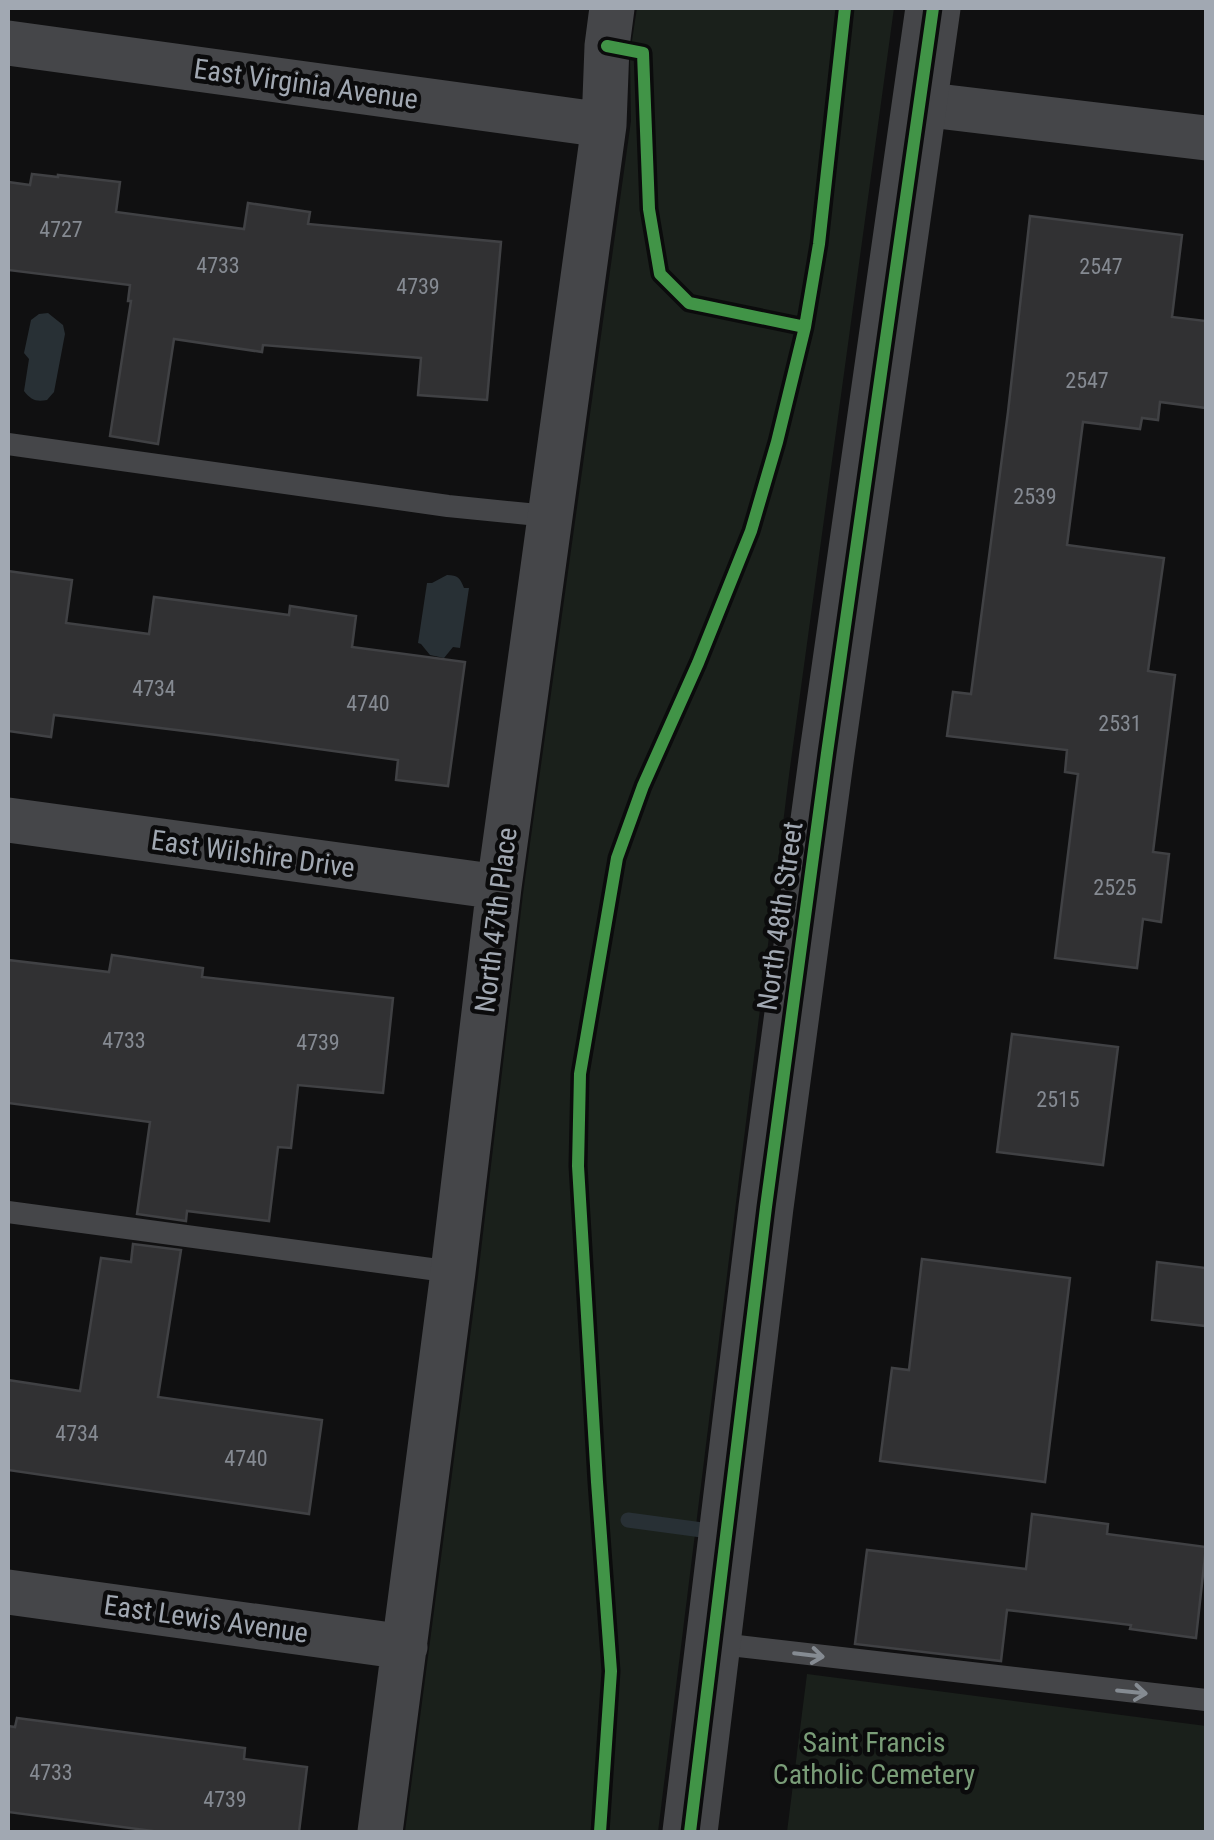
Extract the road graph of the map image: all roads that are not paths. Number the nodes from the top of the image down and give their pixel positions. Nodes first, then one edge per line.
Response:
1 (612, 8) edge
2 (933, 8) edge
3 (8, 43) edge
4 (920, 104) junction
5 (604, 126) junction
6 (1206, 138) edge
7 (8, 444) edge
8 (548, 516) junction
9 (8, 820) edge
10 (499, 887) junction
11 (8, 1212) edge
12 (454, 1272) junction
13 (8, 1592) edge
14 (712, 1643) junction
15 (405, 1646) junction
16 (1206, 1700) edge
17 (380, 1832) edge
18 (690, 1832) edge

1 - 5 street, North 47th Place
2 - 4 street, North 48th Street
3 - 5 street, East Virginia Avenue
4 - 6 street
4 - 14 street, North 48th Street
5 - 8 street, North 47th Place
7 - 8 lane
8 - 10 street, North 47th Place
9 - 10 street, East Wilshire Drive
10 - 12 street, North 47th Place
11 - 12 lane
12 - 15 street, North 47th Place
13 - 15 street, East Lewis Avenue
14 -> 16 lane
14 - 18 street, North 48th Street
15 - 17 street, North 47th Place

